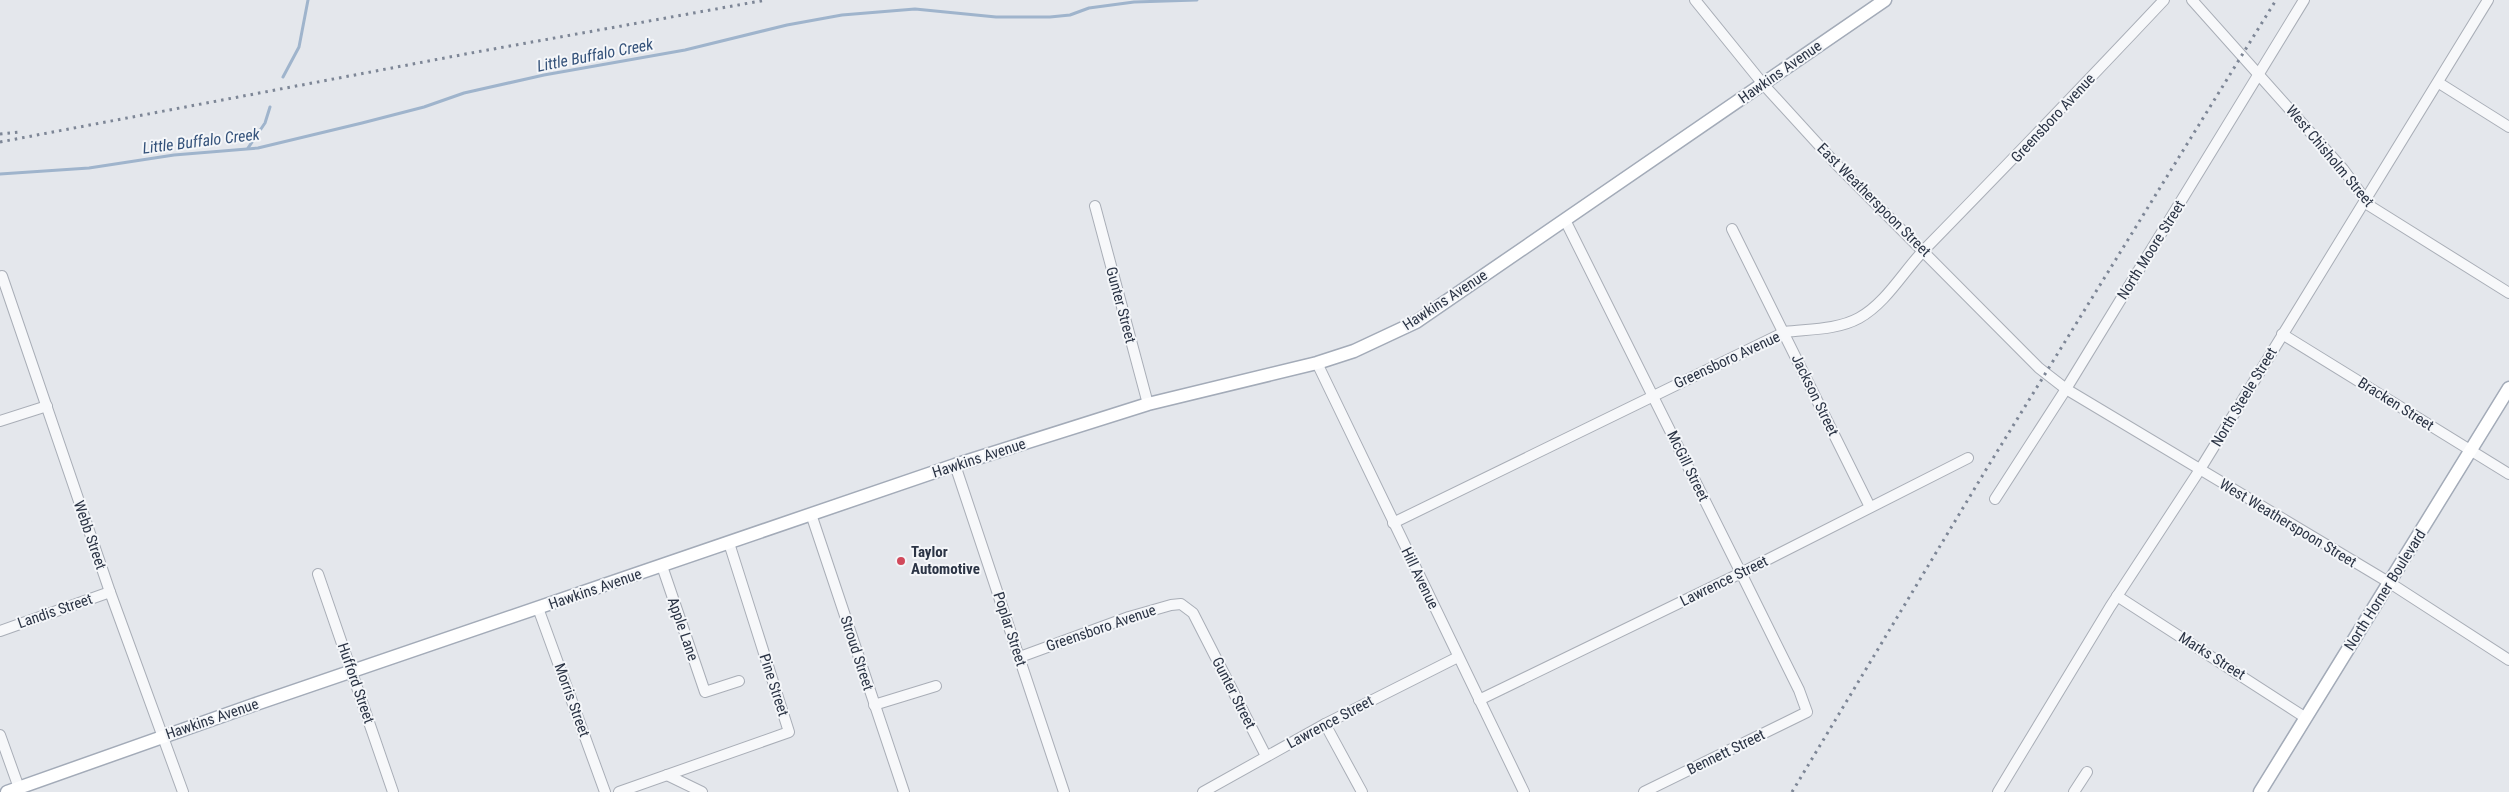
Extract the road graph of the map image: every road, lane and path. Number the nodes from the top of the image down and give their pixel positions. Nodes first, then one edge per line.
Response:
1 (1695, 0) edge
2 (1885, 0) edge
3 (2164, 0) edge
4 (2192, 0) edge
5 (2304, 0) edge
6 (2488, 0) edge
7 (2259, 75) junction
8 (2439, 83) junction
9 (1763, 84) junction
10 (2509, 127) edge
11 (2366, 200) junction
12 (1095, 206) dead end
13 (1565, 220) junction
14 (1732, 229) dead end
15 (1924, 250) junction
16 (2, 276) dead end
17 (2509, 293) edge
18 (1785, 332) junction
19 (2282, 334) junction
20 (1317, 363) junction
21 (2509, 388) edge
22 (2066, 389) junction
23 (1652, 395) junction
24 (1148, 404) junction
25 (47, 406) junction
26 (0, 422) edge
27 (2471, 450) junction
28 (1968, 458) dead end
29 (955, 466) junction
30 (2199, 471) junction
31 (2509, 474) edge
32 (1995, 499) dead end
33 (1870, 508) junction
34 (811, 514) junction
35 (1393, 524) junction
36 (729, 543) junction
37 (662, 566) junction
38 (318, 574) dead end
39 (1741, 574) junction
40 (2390, 583) junction
41 (110, 592) junction
42 (2117, 596) junction
43 (1184, 606) joint
44 (538, 608) junction
45 (0, 631) edge
46 (1020, 657) junction
47 (1458, 657) junction
48 (2509, 660) edge
49 (352, 672) junction
50 (739, 681) dead end
51 (936, 686) dead end
52 (1479, 700) junction
53 (874, 705) junction
54 (1807, 712) joint
55 (2306, 718) junction
56 (1325, 724) junction
57 (0, 735) edge
58 (162, 737) junction
59 (1266, 756) junction
60 (2087, 772) dead end
61 (667, 775) junction
62 (13, 790) edge
63 (183, 792) edge
64 (393, 792) edge
65 (605, 792) edge
66 (619, 792) edge
67 (702, 792) edge
68 (904, 792) edge
69 (1064, 792) edge
70 (1203, 792) edge
71 (1362, 792) edge
72 (1524, 792) edge
73 (1644, 792) edge
74 (1998, 792) edge
75 (2074, 792) edge
76 (2260, 792) edge

1 - 9 street, East Weatherspoon Street
2 - 9 main road, Hawkins Avenue
3 - 15 street, Greensboro Avenue
4 - 7 street, West Chisholm Street
5 - 7 street, North Moore Street
6 - 8 street, North Steele Street
7 - 11 street, West Chisholm Street
7 - 22 street, North Moore Street
8 - 10 street
8 - 11 street, North Steele Street
9 - 13 main road, Hawkins Avenue
9 - 15 street, East Weatherspoon Street
11 - 17 street, West Chisholm Street
11 - 19 street, North Steele Street
12 - 24 street, Gunter Street
13 - 20 main road, Hawkins Avenue
13 - 23 street, McGill Street
14 - 18 street, Jackson Street
15 - 18 street, Greensboro Avenue
15 - 22 street, East Weatherspoon Street
16 - 25 street, Webb Street
18 - 23 street, Greensboro Avenue
18 - 33 street, Jackson Street
19 - 27 street, Bracken Street
19 - 30 street, North Steele Street
20 - 24 main road, Hawkins Avenue
20 - 35 street, Hill Avenue
21 - 27 main road, North Horner Boulevard
22 - 30 street, West Weatherspoon Street
22 - 32 street, North Moore Street
23 - 35 street, Greensboro Avenue
23 - 39 street, McGill Street
24 - 29 main road, Hawkins Avenue
25 - 26 street
25 - 41 street, Webb Street
27 - 31 street, Bracken Street
27 - 40 main road, North Horner Boulevard
28 - 33 street, Lawrence Street
29 - 34 main road, Hawkins Avenue
29 - 46 street, Poplar Street
30 - 40 street, West Weatherspoon Street
30 - 42 street, North Steele Street
33 - 39 street, Lawrence Street
34 - 36 main road, Hawkins Avenue
34 - 53 street, Stroud Street
35 - 47 street, Hill Avenue
36 - 37 main road, Hawkins Avenue
36 - 61 street, Pine Street
37 - 44 main road, Hawkins Avenue
37 - 50 street, Apple Lane
38 - 49 street, Hufford Street
39 - 52 street, Lawrence Street
39 - 54 street, McGill Street
40 - 48 street, West Weatherspoon Street
40 - 55 main road, North Horner Boulevard
41 - 45 street, Landis Street
41 - 58 street, Webb Street
42 - 55 street, Marks Street
42 - 74 street, North Steele Street
43 - 46 street, Greensboro Avenue
43 - 59 street, Gunter Street
44 - 49 main road, Hawkins Avenue
44 - 65 street, Morris Street
46 - 69 street, Poplar Street
47 - 52 street, Hill Avenue
47 - 56 street, Lawrence Street
49 - 58 main road, Hawkins Avenue
49 - 64 street, Hufford Street
51 - 53 street
52 - 72 street, Hill Avenue
53 - 68 street, Stroud Street
54 - 73 street, Bennett Street
55 - 76 main road, North Horner Boulevard
56 - 59 street, Lawrence Street
56 - 71 street
57 - 62 street
58 - 62 main road, Hawkins Avenue
58 - 63 street, Webb Street
59 - 70 street, Lawrence Street
60 - 75 street
61 - 66 street
61 - 67 street

